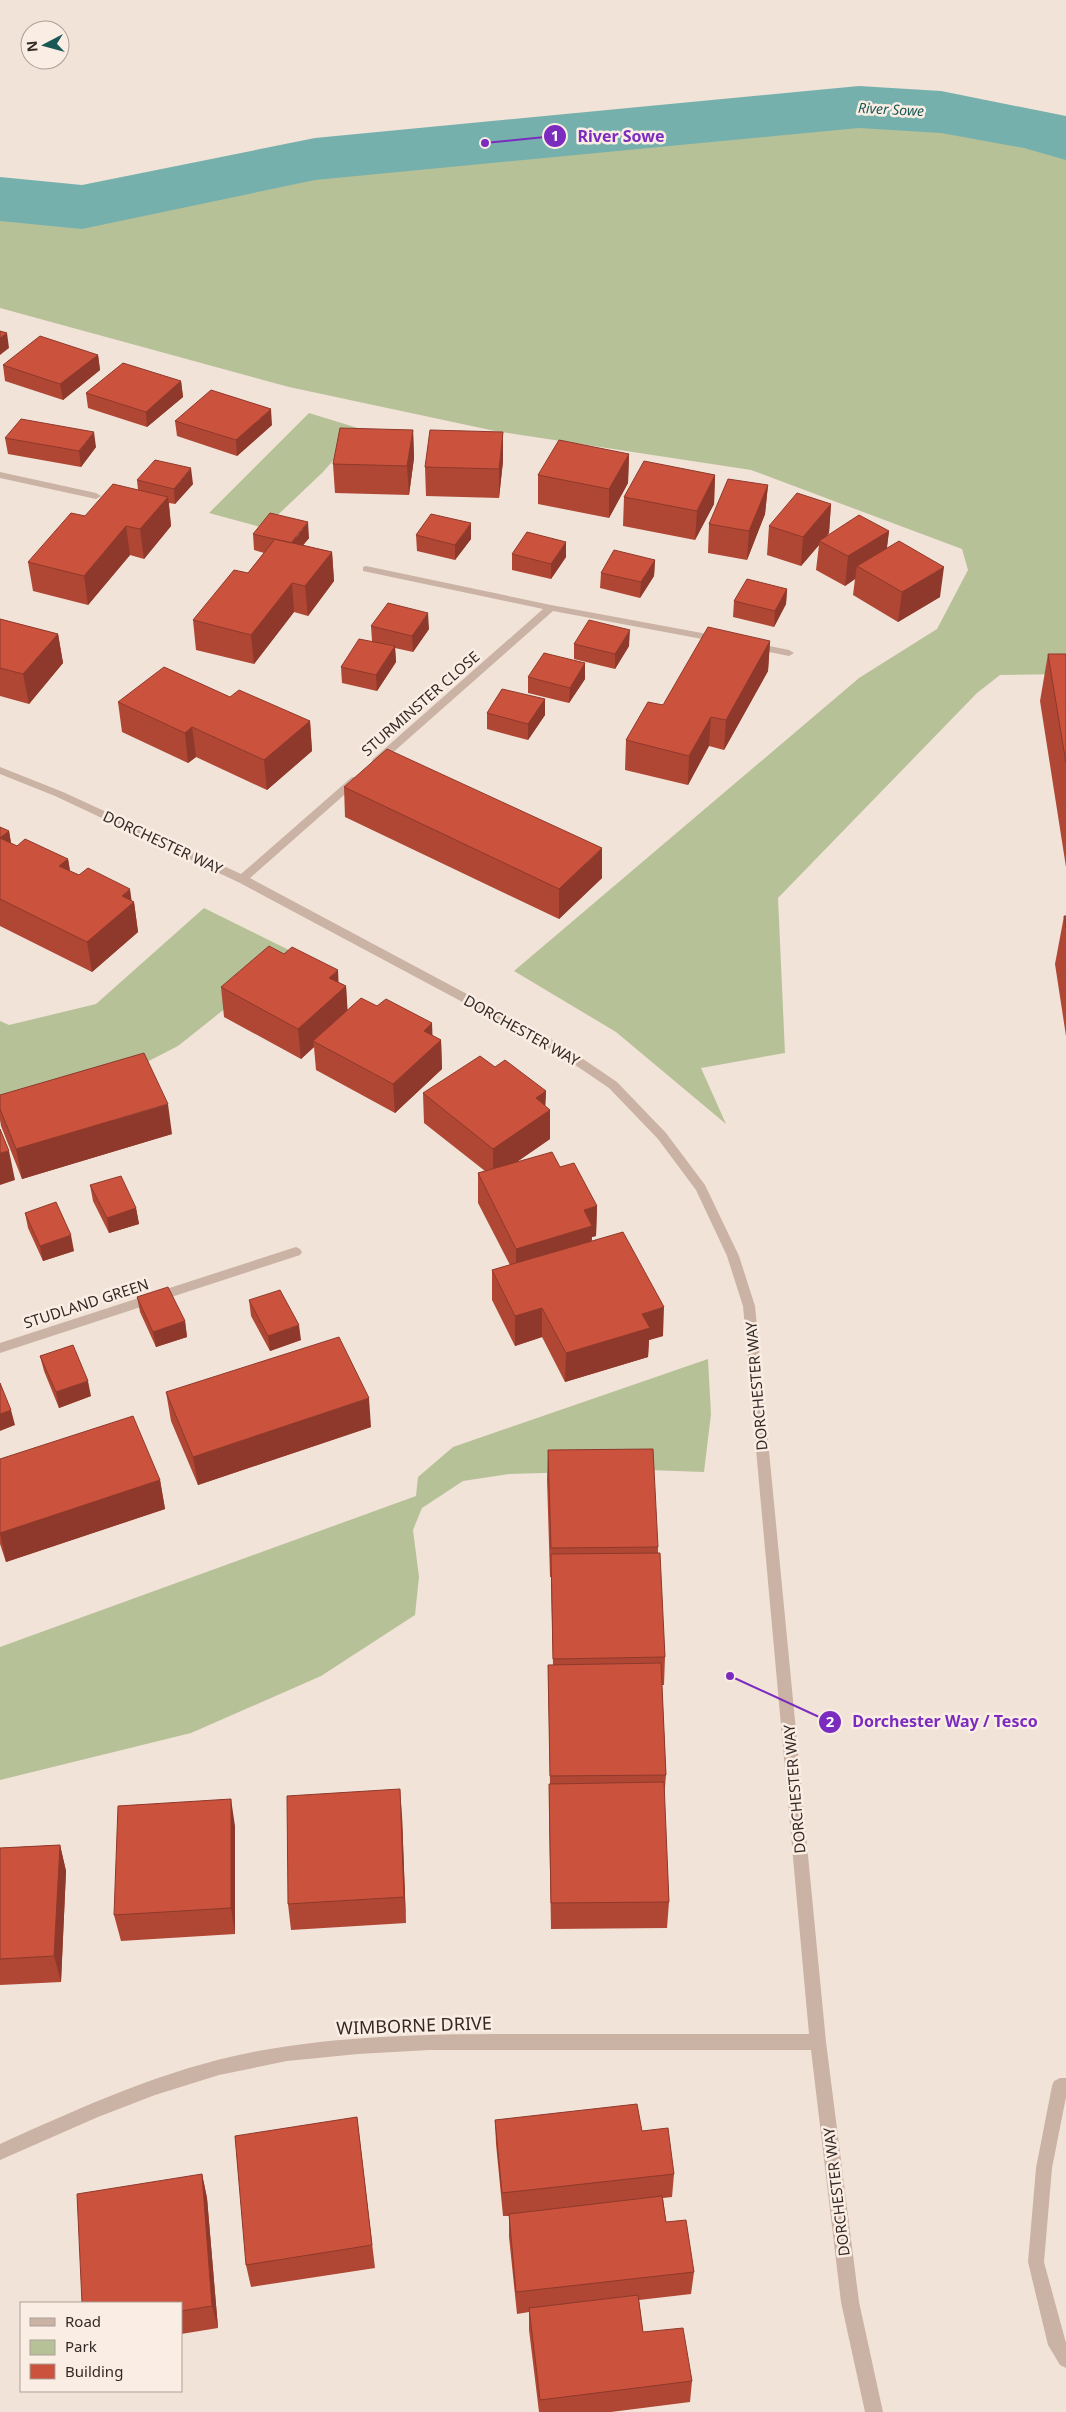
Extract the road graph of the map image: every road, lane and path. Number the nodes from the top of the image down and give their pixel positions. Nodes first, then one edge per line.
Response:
1 (0, 475) edge
2 (96, 496) dead end
3 (366, 569) dead end
4 (551, 608) junction
5 (789, 653) dead end
6 (0, 770) edge
7 (242, 879) junction
8 (296, 1252) dead end
9 (0, 1348) edge
10 (818, 2042) junction
11 (1063, 2086) edge
12 (0, 2152) edge
13 (1066, 2359) edge
14 (874, 2412) edge

1 - 2 street
3 - 4 street
4 - 5 street
4 - 7 street, STURMINSTER CLOSE
6 - 7 street, DORCHESTER WAY
7 - 10 street, DORCHESTER WAY
8 - 9 street, STUDLAND GREEN
10 - 12 street, WIMBORNE DRIVE
10 - 14 street, DORCHESTER WAY
11 - 13 street

